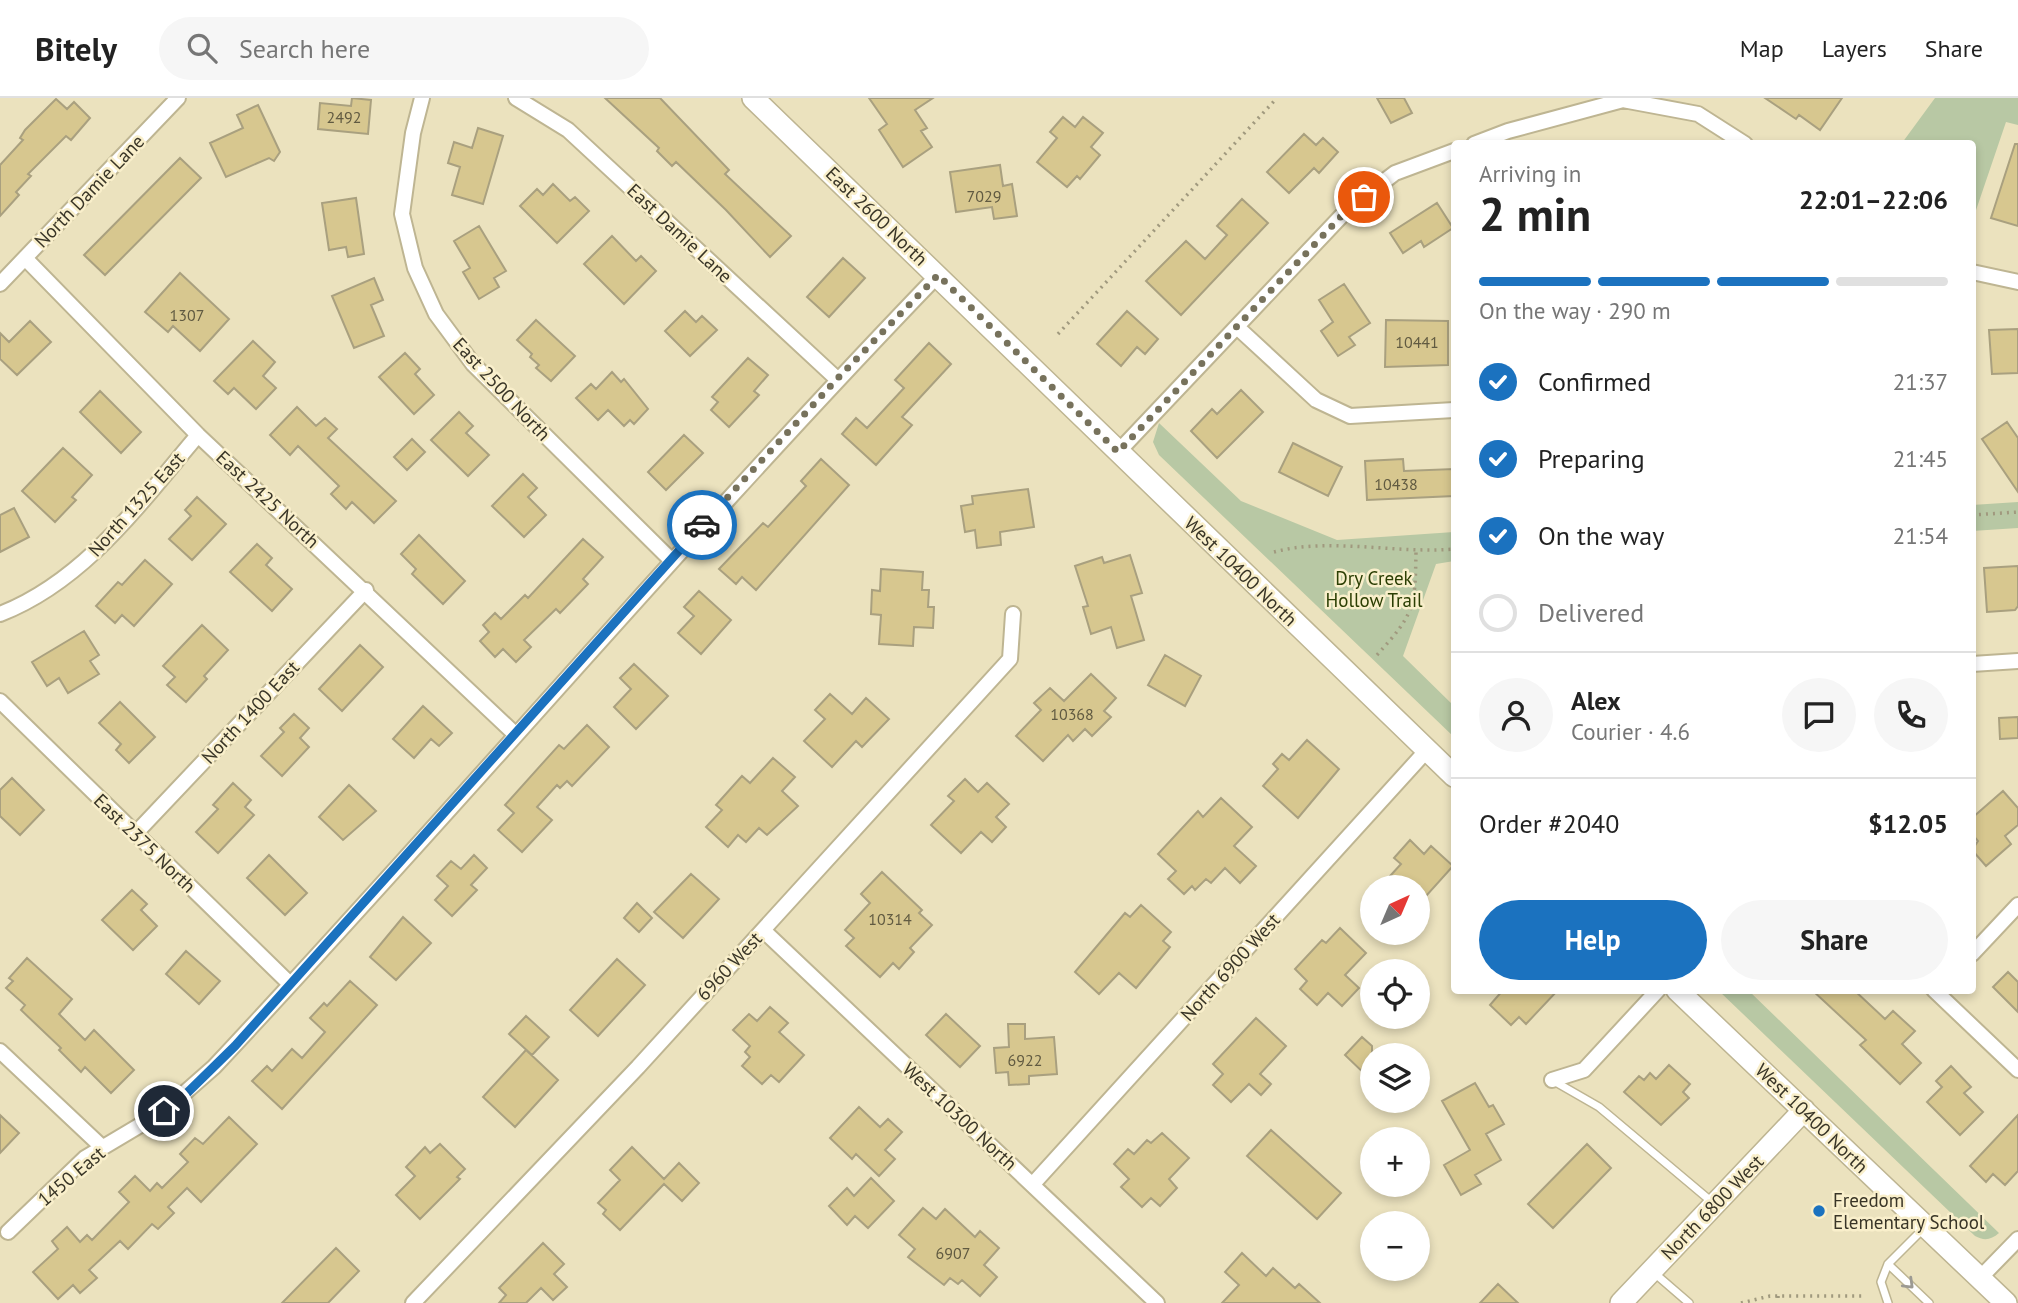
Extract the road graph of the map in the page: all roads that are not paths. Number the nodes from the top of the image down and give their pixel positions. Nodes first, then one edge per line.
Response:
1 (178, 98) edge
2 (422, 98) edge
3 (516, 98) edge
4 (753, 98) edge
5 (1484, 140) edge
6 (1739, 140) edge
7 (1451, 152) edge
8 (25, 258) junction
9 (1976, 273) edge
10 (938, 275) junction
11 (2018, 282) edge
12 (0, 284) edge
13 (1237, 327) junction
14 (1030, 364) joint
15 (837, 379) junction
16 (1451, 410) edge
17 (198, 435) junction
18 (1118, 452) junction
19 (670, 560) junction
20 (366, 590) junction
21 (0, 614) edge
22 (1013, 614) dead end
23 (2018, 661) edge
24 (1976, 664) edge
25 (0, 701) edge
26 (516, 735) junction
27 (1427, 750) junction
28 (1451, 773) edge
29 (135, 834) junction
30 (2018, 905) edge
31 (763, 930) junction
32 (1976, 950) edge
33 (290, 984) junction
34 (1654, 994) edge
35 (1681, 994) edge
36 (1939, 994) edge
37 (0, 1051) edge
38 (2018, 1070) edge
39 (1552, 1080) joint
40 (1804, 1110) junction
41 (102, 1147) junction
42 (1033, 1184) junction
43 (1714, 1204) junction
44 (1925, 1226) junction
45 (8, 1232) dead end
46 (2018, 1239) edge
47 (1888, 1264) junction
48 (1651, 1271) junction
49 (1980, 1278) junction
50 (413, 1303) edge
51 (1157, 1303) edge
52 (1621, 1303) edge
53 (1689, 1303) edge
54 (1888, 1303) edge
55 (1929, 1303) edge
56 (2006, 1303) edge

1 - 8 street, North Damie Lane
2 - 19 street, East 2500 North
3 - 15 street, East Damie Lane
4 - 10 street, East 2600 North
5 - 6 street
7 - 13 street
8 - 12 street, North Damie Lane
8 - 17 street, East 2425 North
9 - 11 street
10 - 14 street, East 2600 North
10 - 15 street, 1450 East
13 - 16 street
13 - 18 street
14 - 18 street, West 10400 North
15 - 19 street, 1450 East
17 - 20 street, East 2425 North
17 - 21 street, North 1325 East
18 - 27 street, West 10400 North
19 - 26 street, 1450 East
20 - 26 street, East 2425 North
20 - 29 street, North 1400 East
22 - 31 street, 6960 West
23 - 24 street
25 - 29 street, East 2375 North
26 - 33 street, 1450 East
27 - 28 street, West 10400 North
27 - 42 street, North 6900 West
29 - 33 street, East 2375 North
30 - 32 street
31 - 42 street, West 10300 North
31 - 50 street, 6960 West
33 - 41 street, 1450 East
34 - 39 street
35 - 40 street, West 10400 North
36 - 38 street
37 - 41 street
39 - 43 lane
40 - 43 street, North 6800 West
40 - 44 street, West 10400 North
41 - 45 street, 1450 East
42 - 51 street, West 10300 North
43 - 48 street, North 6800 West
44 - 47 lane
44 - 49 street, West 10400 North
46 - 49 street
47 - 54 lane
47 -> 55 lane
48 - 52 street, North 6800 West
48 - 53 lane
49 - 56 street, West 10400 North

